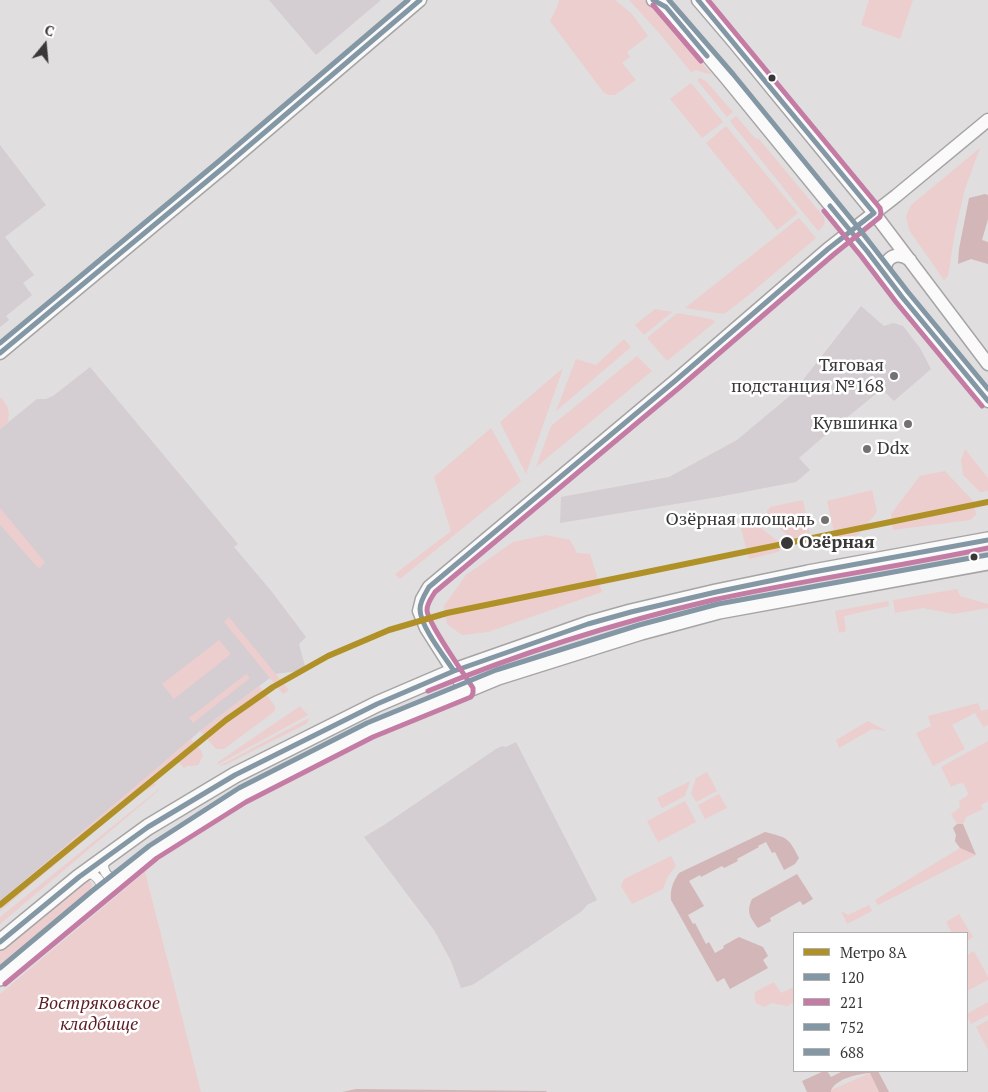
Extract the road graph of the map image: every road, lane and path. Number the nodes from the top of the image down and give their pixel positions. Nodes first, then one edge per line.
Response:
1 (420, 0) edge
2 (653, 0) edge
3 (698, 0) edge
4 (663, 4) edge
5 (988, 120) edge
6 (874, 213) junction
7 (851, 231) junction
8 (911, 262) junction
9 (888, 278) junction
10 (0, 353) edge
11 (988, 364) edge
12 (988, 401) edge
13 (988, 540) edge
14 (988, 562) edge
15 (454, 671) junction
16 (461, 693) junction
17 (108, 855) junction
18 (79, 876) junction
19 (124, 876) junction
20 (97, 897) junction
21 (0, 942) edge
22 (0, 978) edge

1 - 10 street
2 - 4 street
3 - 6 street
4 - 7 street
5 - 6 street
6 - 7 street
6 - 8 street
7 - 9 street
7 - 15 street
8 - 9 street
8 - 11 street
9 - 12 street
13 - 15 main road
14 - 16 main road
15 - 16 street
15 - 17 main road
16 - 19 main road
17 - 18 main road
17 - 19 street
18 - 20 street
18 - 21 main road
19 - 20 main road
20 - 22 main road

